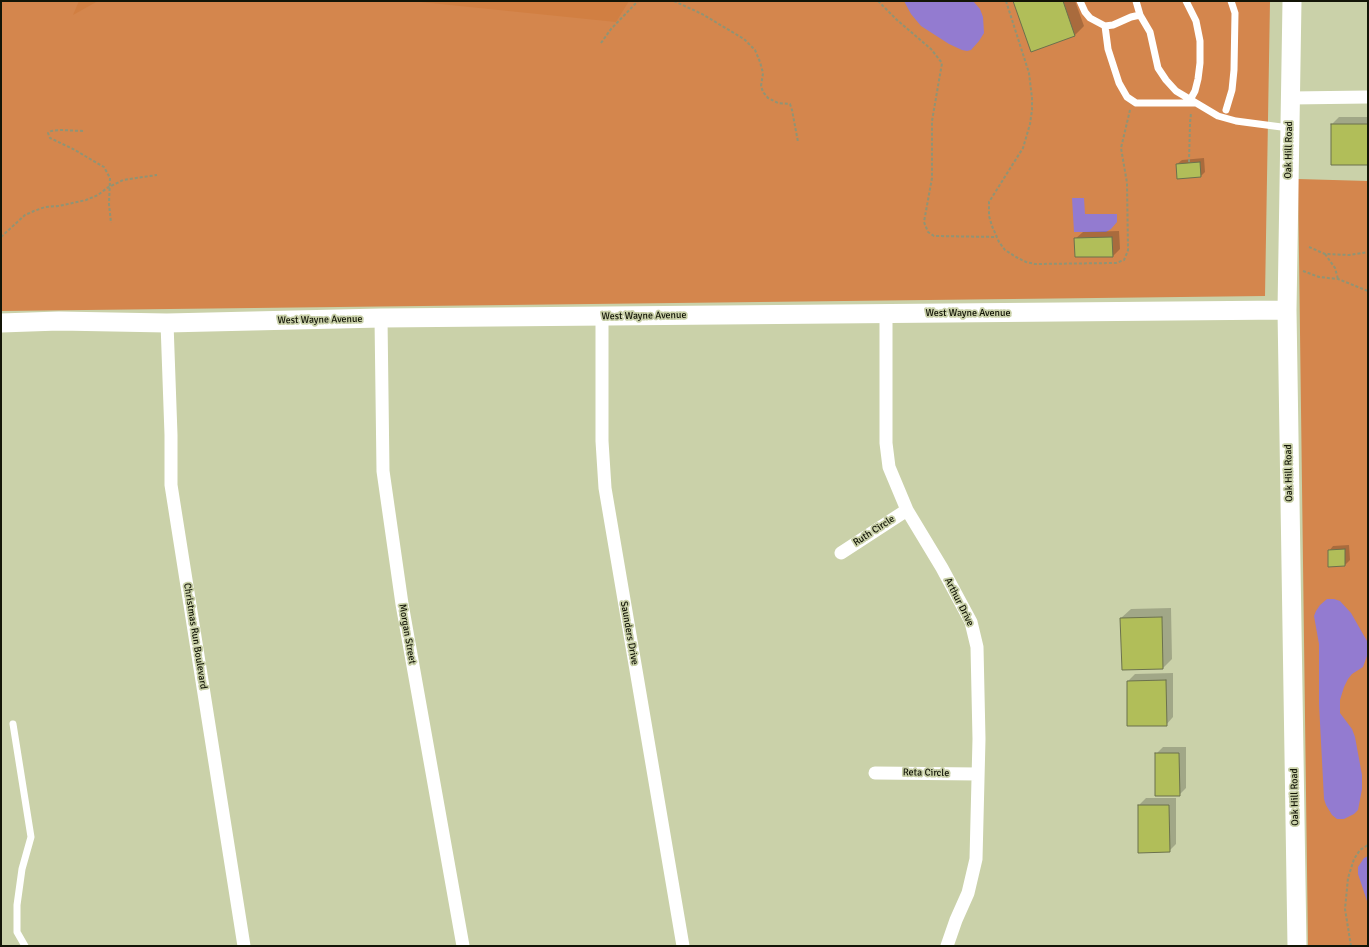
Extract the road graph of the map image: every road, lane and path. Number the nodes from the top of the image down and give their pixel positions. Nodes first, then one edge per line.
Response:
1 (638, 1) edge
2 (674, 1) edge
3 (878, 1) edge
4 (1006, 1) edge
5 (1080, 1) edge
6 (1136, 1) edge
7 (1186, 1) edge
8 (1231, 1) edge
9 (1292, 1) edge
10 (1140, 15) junction
11 (1105, 26) junction
12 (601, 43) dead end
13 (1368, 97) edge
14 (1291, 98) junction
15 (1193, 102) junction
16 (1130, 109) dead end
17 (1226, 110) dead end
18 (1191, 113) dead end
19 (1289, 128) junction
20 (83, 131) dead end
21 (798, 142) dead end
22 (1189, 162) dead end
23 (157, 175) dead end
24 (109, 187) junction
25 (111, 223) dead end
26 (1, 237) edge
27 (997, 237) junction
28 (1308, 247) dead end
29 (1368, 252) edge
30 (1325, 254) junction
31 (1287, 268) junction
32 (1338, 279) junction
33 (1368, 291) edge
34 (1287, 310) junction
35 (886, 314) junction
36 (602, 317) junction
37 (381, 318) junction
38 (1, 323) edge
39 (167, 323) junction
40 (907, 510) junction
41 (841, 553) dead end
42 (13, 724) dead end
43 (875, 773) dead end
44 (978, 774) junction
45 (1368, 845) edge
46 (25, 946) edge
47 (244, 946) edge
48 (463, 946) edge
49 (683, 946) edge
50 (947, 946) edge
51 (1297, 946) edge
52 (1351, 946) edge

1 - 12 path
2 - 21 path
3 - 27 path
4 - 27 path
5 - 11 lane
6 - 10 lane
7 - 15 lane
8 - 17 lane
9 - 14 street, Oak Hill Road
10 - 11 lane
10 - 15 lane
11 - 15 lane
13 - 14 street
14 - 19 street, Oak Hill Road
15 - 19 lane
16 - 27 path
18 - 22 path
19 - 31 street, Oak Hill Road
20 - 24 path
23 - 24 path
24 - 25 path
24 - 26 path
28 - 30 path
29 - 30 path
30 - 32 path
31 - 32 path
31 - 34 street, Oak Hill Road
32 - 33 path
34 - 35 street, West Wayne Avenue
34 - 51 street, Oak Hill Road
35 - 36 street, West Wayne Avenue
35 - 40 street, Arthur Drive
36 - 37 street, West Wayne Avenue
36 - 49 street, Saunders Drive
37 - 39 street, West Wayne Avenue
37 - 48 street, Morgan Street
38 - 39 street, West Wayne Avenue
39 - 47 street, Christmas Run Boulevard
40 - 41 street, Ruth Circle
40 - 44 street, Arthur Drive
42 - 46 lane
43 - 44 street, Reta Circle
44 - 50 street, Arthur Drive
45 - 52 path

